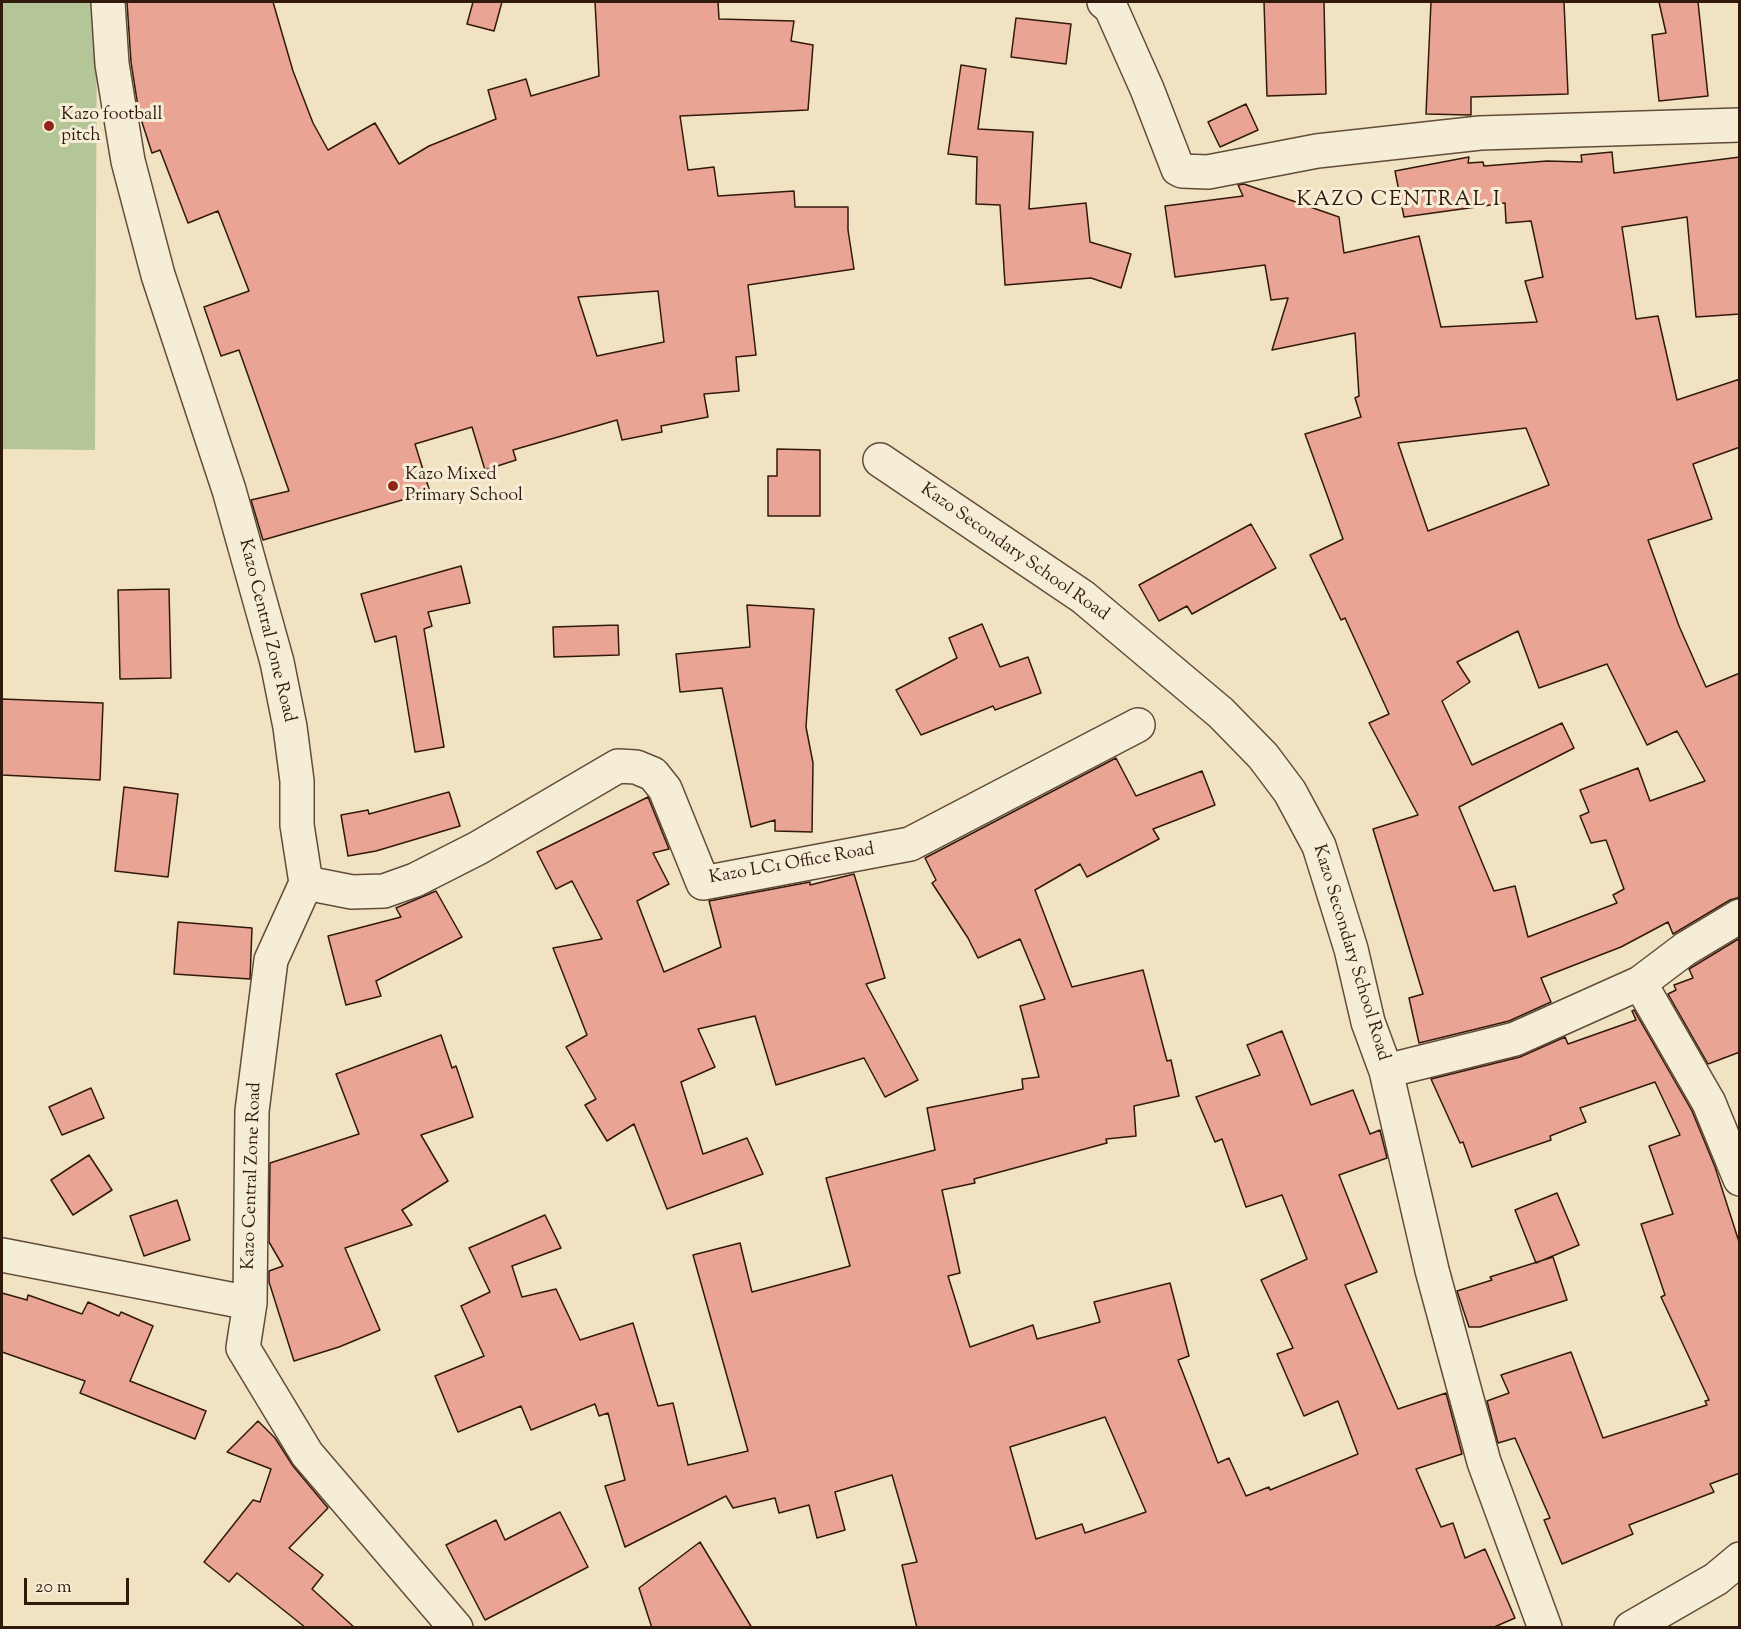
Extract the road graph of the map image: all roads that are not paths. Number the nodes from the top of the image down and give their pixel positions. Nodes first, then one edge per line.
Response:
1 (108, 2) edge
2 (1104, 2) edge
3 (1740, 125) edge
4 (880, 460) dead end
5 (1138, 725) dead end
6 (306, 883) junction
7 (1740, 916) edge
8 (1640, 983) junction
9 (1386, 1071) junction
10 (1740, 1179) edge
11 (2, 1255) edge
12 (250, 1303) junction
13 (1740, 1559) edge
14 (456, 1628) edge
15 (1545, 1628) edge
16 (1631, 1628) edge

1 - 6 street, Kazo Central Zone Road
2 - 3 street
4 - 9 street, Kazo Secondary School Road
5 - 6 street, Kazo LC1 Office Road
6 - 12 street, Kazo Central Zone Road
7 - 8 street
8 - 9 street
8 - 10 street
9 - 15 street, Kazo Secondary School Road
11 - 12 street
12 - 14 street, Kazo Central Zone Road
13 - 16 street

